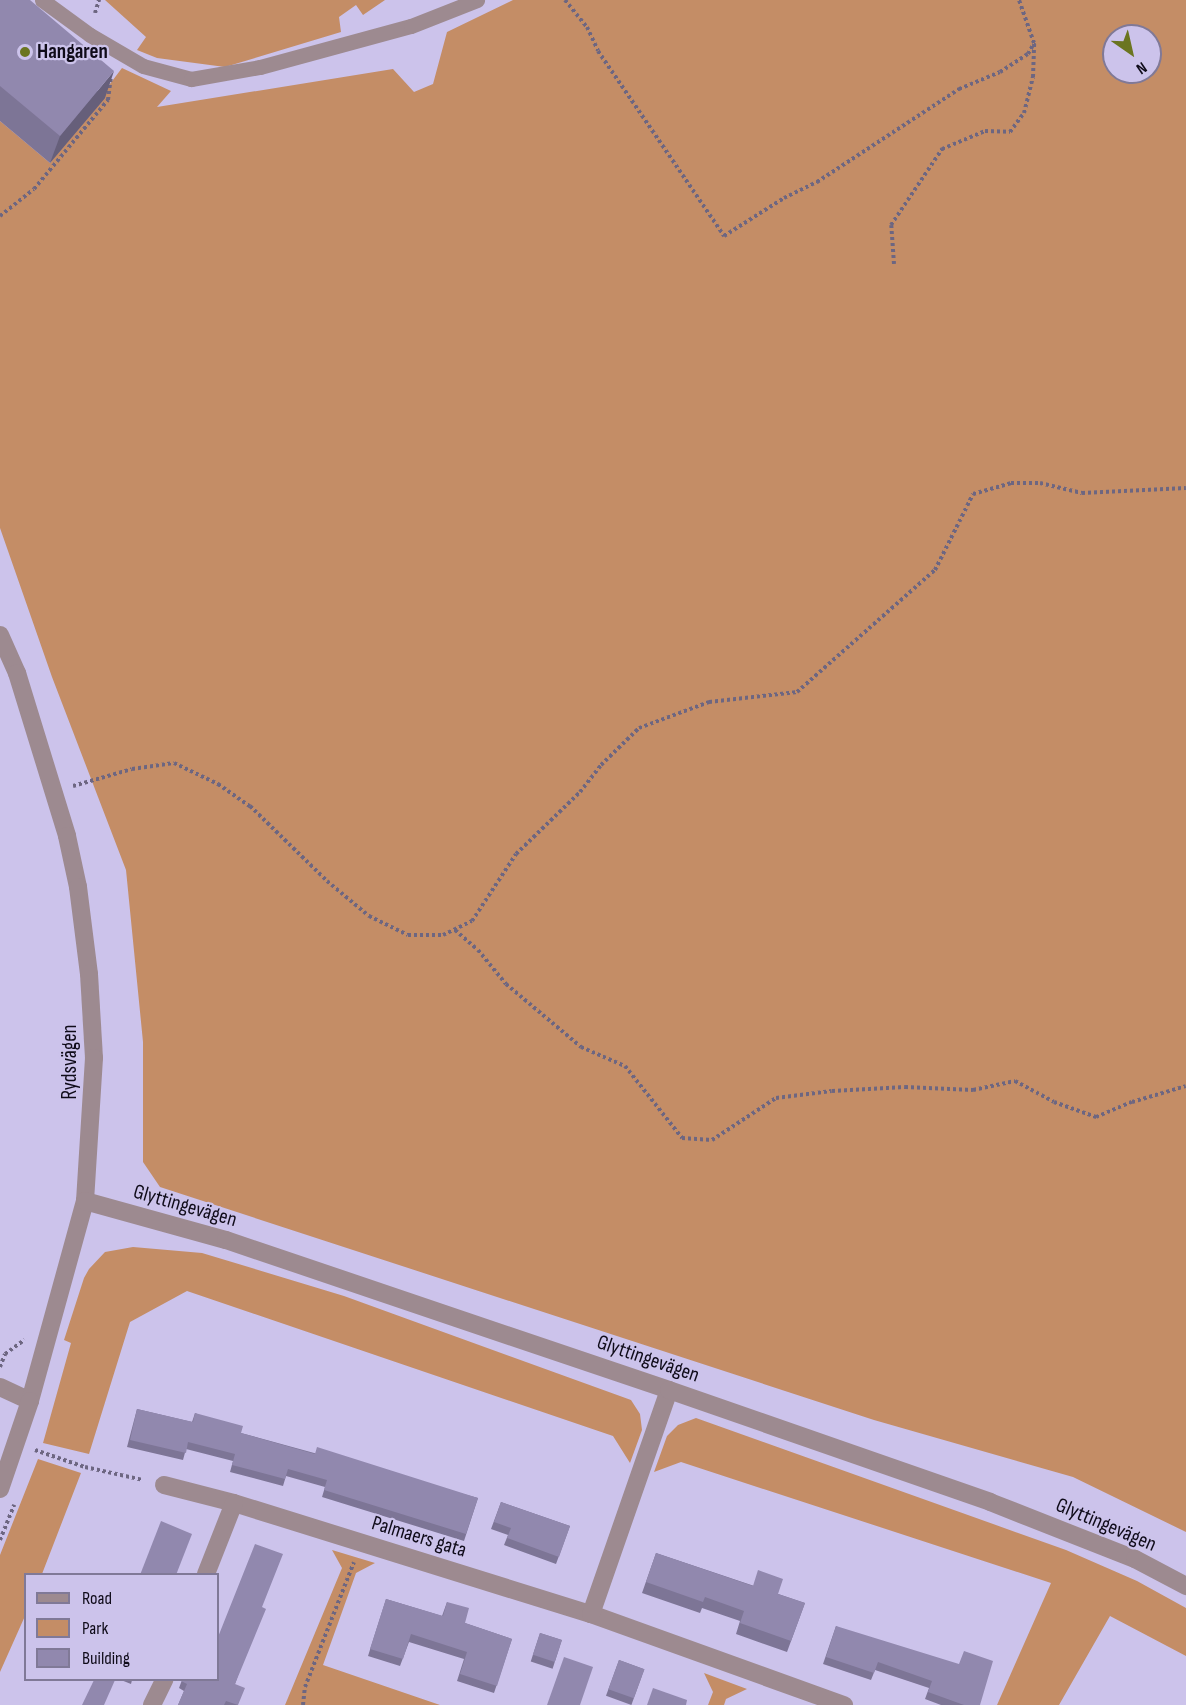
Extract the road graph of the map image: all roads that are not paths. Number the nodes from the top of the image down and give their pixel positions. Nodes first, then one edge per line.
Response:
1 (42, 0) edge
2 (477, 0) edge
3 (0, 635) edge
4 (86, 1201) junction
5 (0, 1387) edge
6 (669, 1390) junction
7 (30, 1401) junction
8 (164, 1485) road end
9 (0, 1489) edge
10 (234, 1503) junction
11 (207, 1573) edge
12 (1186, 1586) edge
13 (591, 1614) junction
14 (164, 1681) edge
15 (152, 1705) edge
16 (844, 1705) edge

1 - 2 lane
3 - 4 street, Rydsvägen
4 - 6 street, Glyttingevägen
4 - 7 street, Rydsvägen
5 - 7 street
6 - 12 street, Glyttingevägen
6 - 13 street
7 - 9 street, Rydsvägen
8 - 10 street, Palmaers gata
10 - 11 street
10 - 13 street, Palmaers gata
13 - 16 street, Palmaers gata
14 - 15 street

